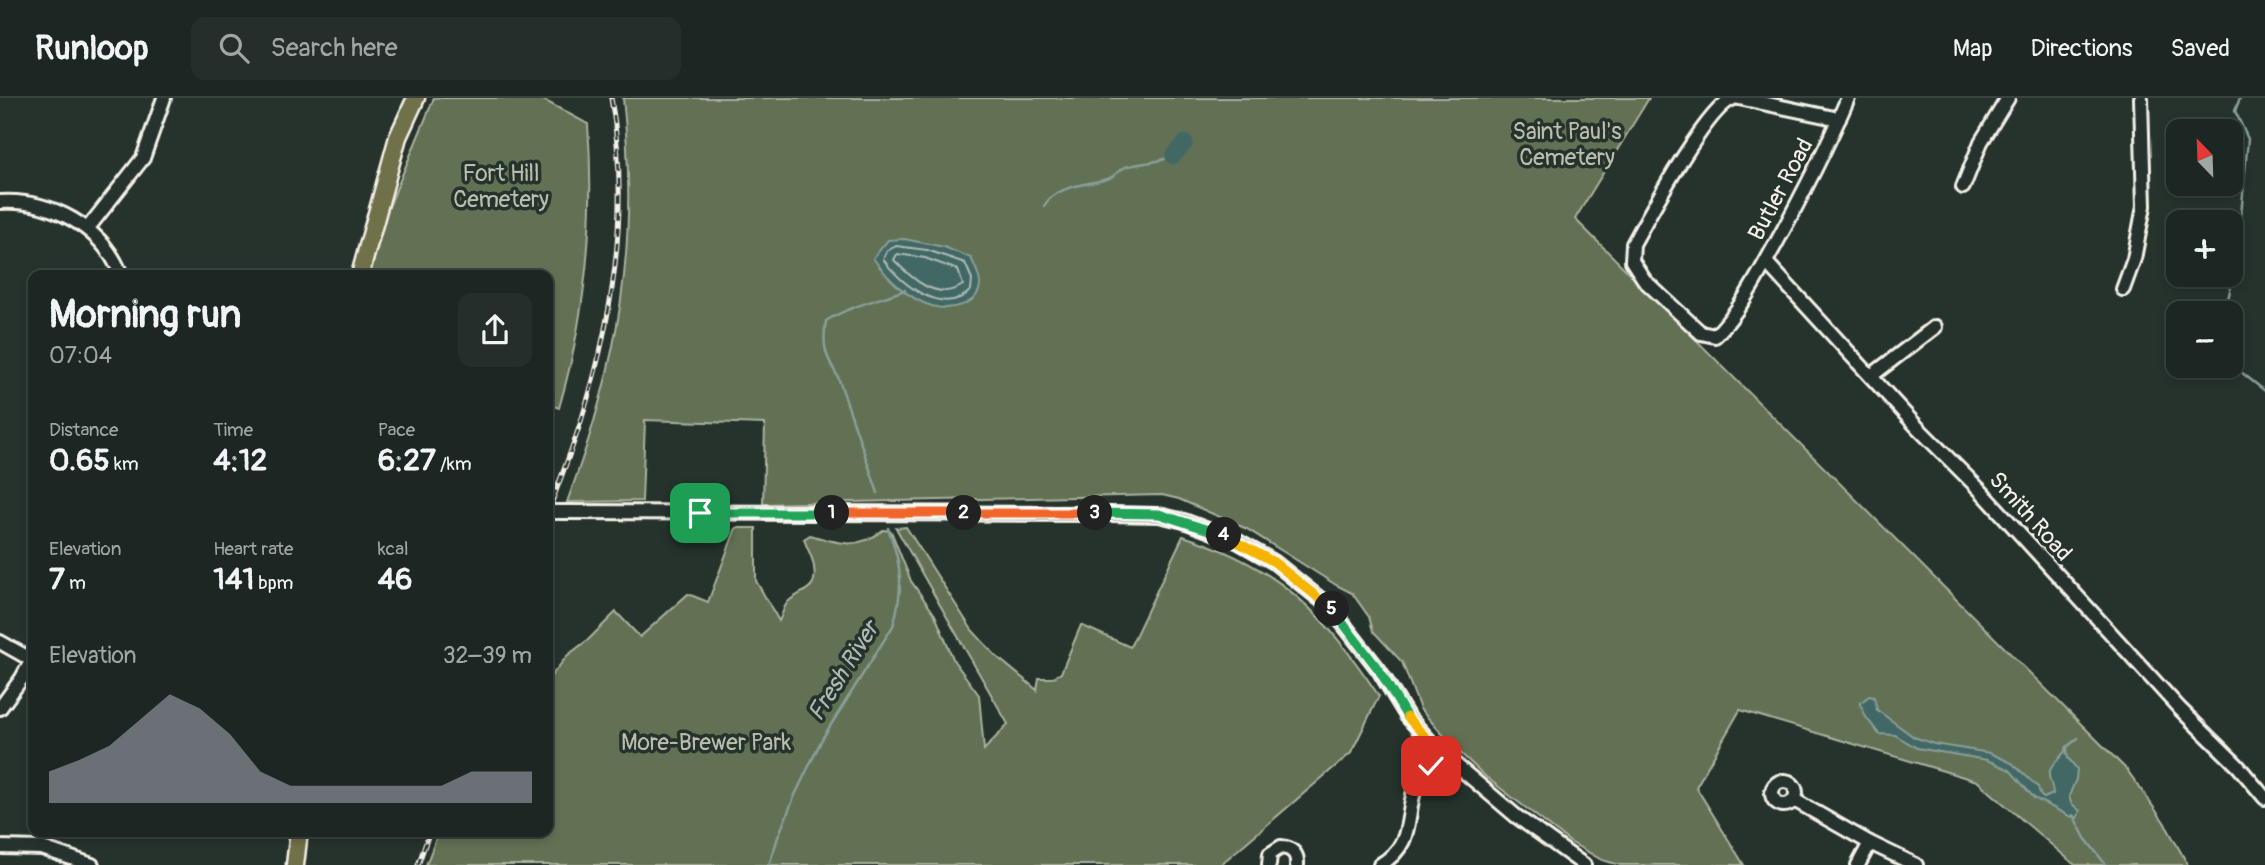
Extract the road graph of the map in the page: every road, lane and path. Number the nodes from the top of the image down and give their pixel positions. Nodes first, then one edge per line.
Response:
1 (164, 98) edge
2 (416, 98) edge
3 (1737, 98) edge
4 (1849, 98) edge
5 (2008, 98) edge
6 (2141, 98) edge
7 (1839, 119) junction
8 (1963, 187) dead end
9 (0, 202) edge
10 (88, 228) junction
11 (1766, 262) junction
12 (119, 270) edge
13 (361, 270) edge
14 (2123, 289) dead end
15 (1934, 327) dead end
16 (1871, 376) junction
17 (553, 512) edge
18 (0, 642) edge
19 (28, 657) edge
20 (28, 667) edge
21 (0, 708) edge
22 (1442, 754) junction
23 (2265, 798) edge
24 (1794, 800) dead end
25 (298, 837) edge
26 (1870, 843) junction
27 (0, 847) edge
28 (1300, 864) edge
29 (93, 865) edge
30 (296, 865) edge
31 (1269, 865) edge
32 (1380, 865) edge
33 (1584, 865) edge
34 (1858, 865) edge
35 (1916, 865) edge

1 - 10 street
2 - 13 main road
3 - 7 street
3 - 11 street, Butler Road
4 - 7 street, Butler Road
5 - 8 street
6 - 14 street
7 - 11 street, Butler Road
9 - 10 street
10 - 12 street
11 - 16 street, Smith Road
15 - 16 street
16 - 23 street, Smith Road
17 - 22 street, bridge
18 - 19 street
20 - 21 street
22 - 32 street
22 - 33 street
24 - 26 street
25 - 30 main road
26 - 34 street
26 - 35 street
27 - 29 street
28 - 31 street

